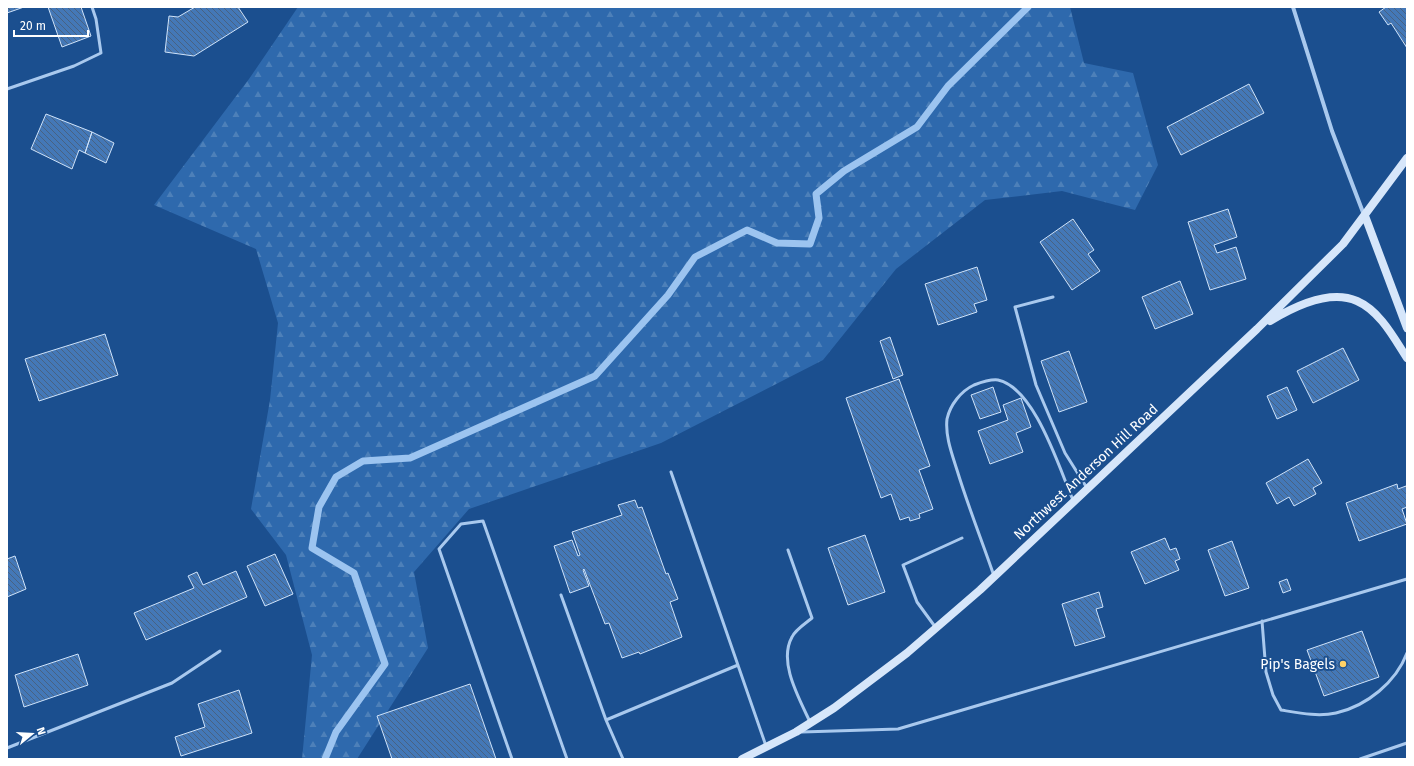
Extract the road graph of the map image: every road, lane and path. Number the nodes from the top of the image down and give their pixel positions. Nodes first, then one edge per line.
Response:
1 (92, 7) edge
2 (1293, 7) edge
3 (7, 89) edge
4 (1407, 158) edge
5 (1365, 216) junction
6 (1053, 297) dead end
7 (1407, 328) edge
8 (1257, 329) junction
9 (1407, 358) edge
10 (670, 472) dead end
11 (1087, 488) junction
12 (1073, 501) junction
13 (962, 538) dead end
14 (788, 550) dead end
15 (994, 576) junction
16 (1407, 579) edge
17 (561, 595) dead end
18 (1262, 621) junction
19 (936, 628) junction
20 (220, 651) dead end
21 (1407, 653) edge
22 (738, 665) junction
23 (606, 720) junction
24 (810, 723) junction
25 (796, 732) junction
26 (1407, 743) edge
27 (766, 747) junction
28 (7, 748) edge
29 (751, 757) edge
30 (512, 759) edge
31 (567, 759) edge
32 (623, 759) edge
33 (742, 759) edge
34 (1360, 759) edge

1 - 3 lane
2 - 5 street
4 - 5 main road, Northwest Anderson Hill Road
5 - 7 main road
5 - 8 main road, Northwest Anderson Hill Road
6 - 11 lane
8 - 9 main road
8 - 11 main road, Northwest Anderson Hill Road
10 - 22 lane
11 - 12 main road, Northwest Anderson Hill Road
12 - 15 main road, Northwest Anderson Hill Road
12 - 15 lane
13 - 19 lane
14 - 24 lane
15 - 19 main road, Northwest Anderson Hill Road
16 - 18 lane
17 - 23 lane
18 - 21 lane
18 - 25 lane
19 - 24 main road, Northwest Anderson Hill Road
20 - 28 lane
22 - 23 lane
22 - 27 lane
23 - 32 lane
24 - 25 main road, Northwest Anderson Hill Road
25 - 27 main road, Northwest Anderson Hill Road
26 - 34 lane
27 - 29 main road, Northwest Anderson Hill Road
29 - 33 main road, Northwest Anderson Hill Road
30 - 31 lane

